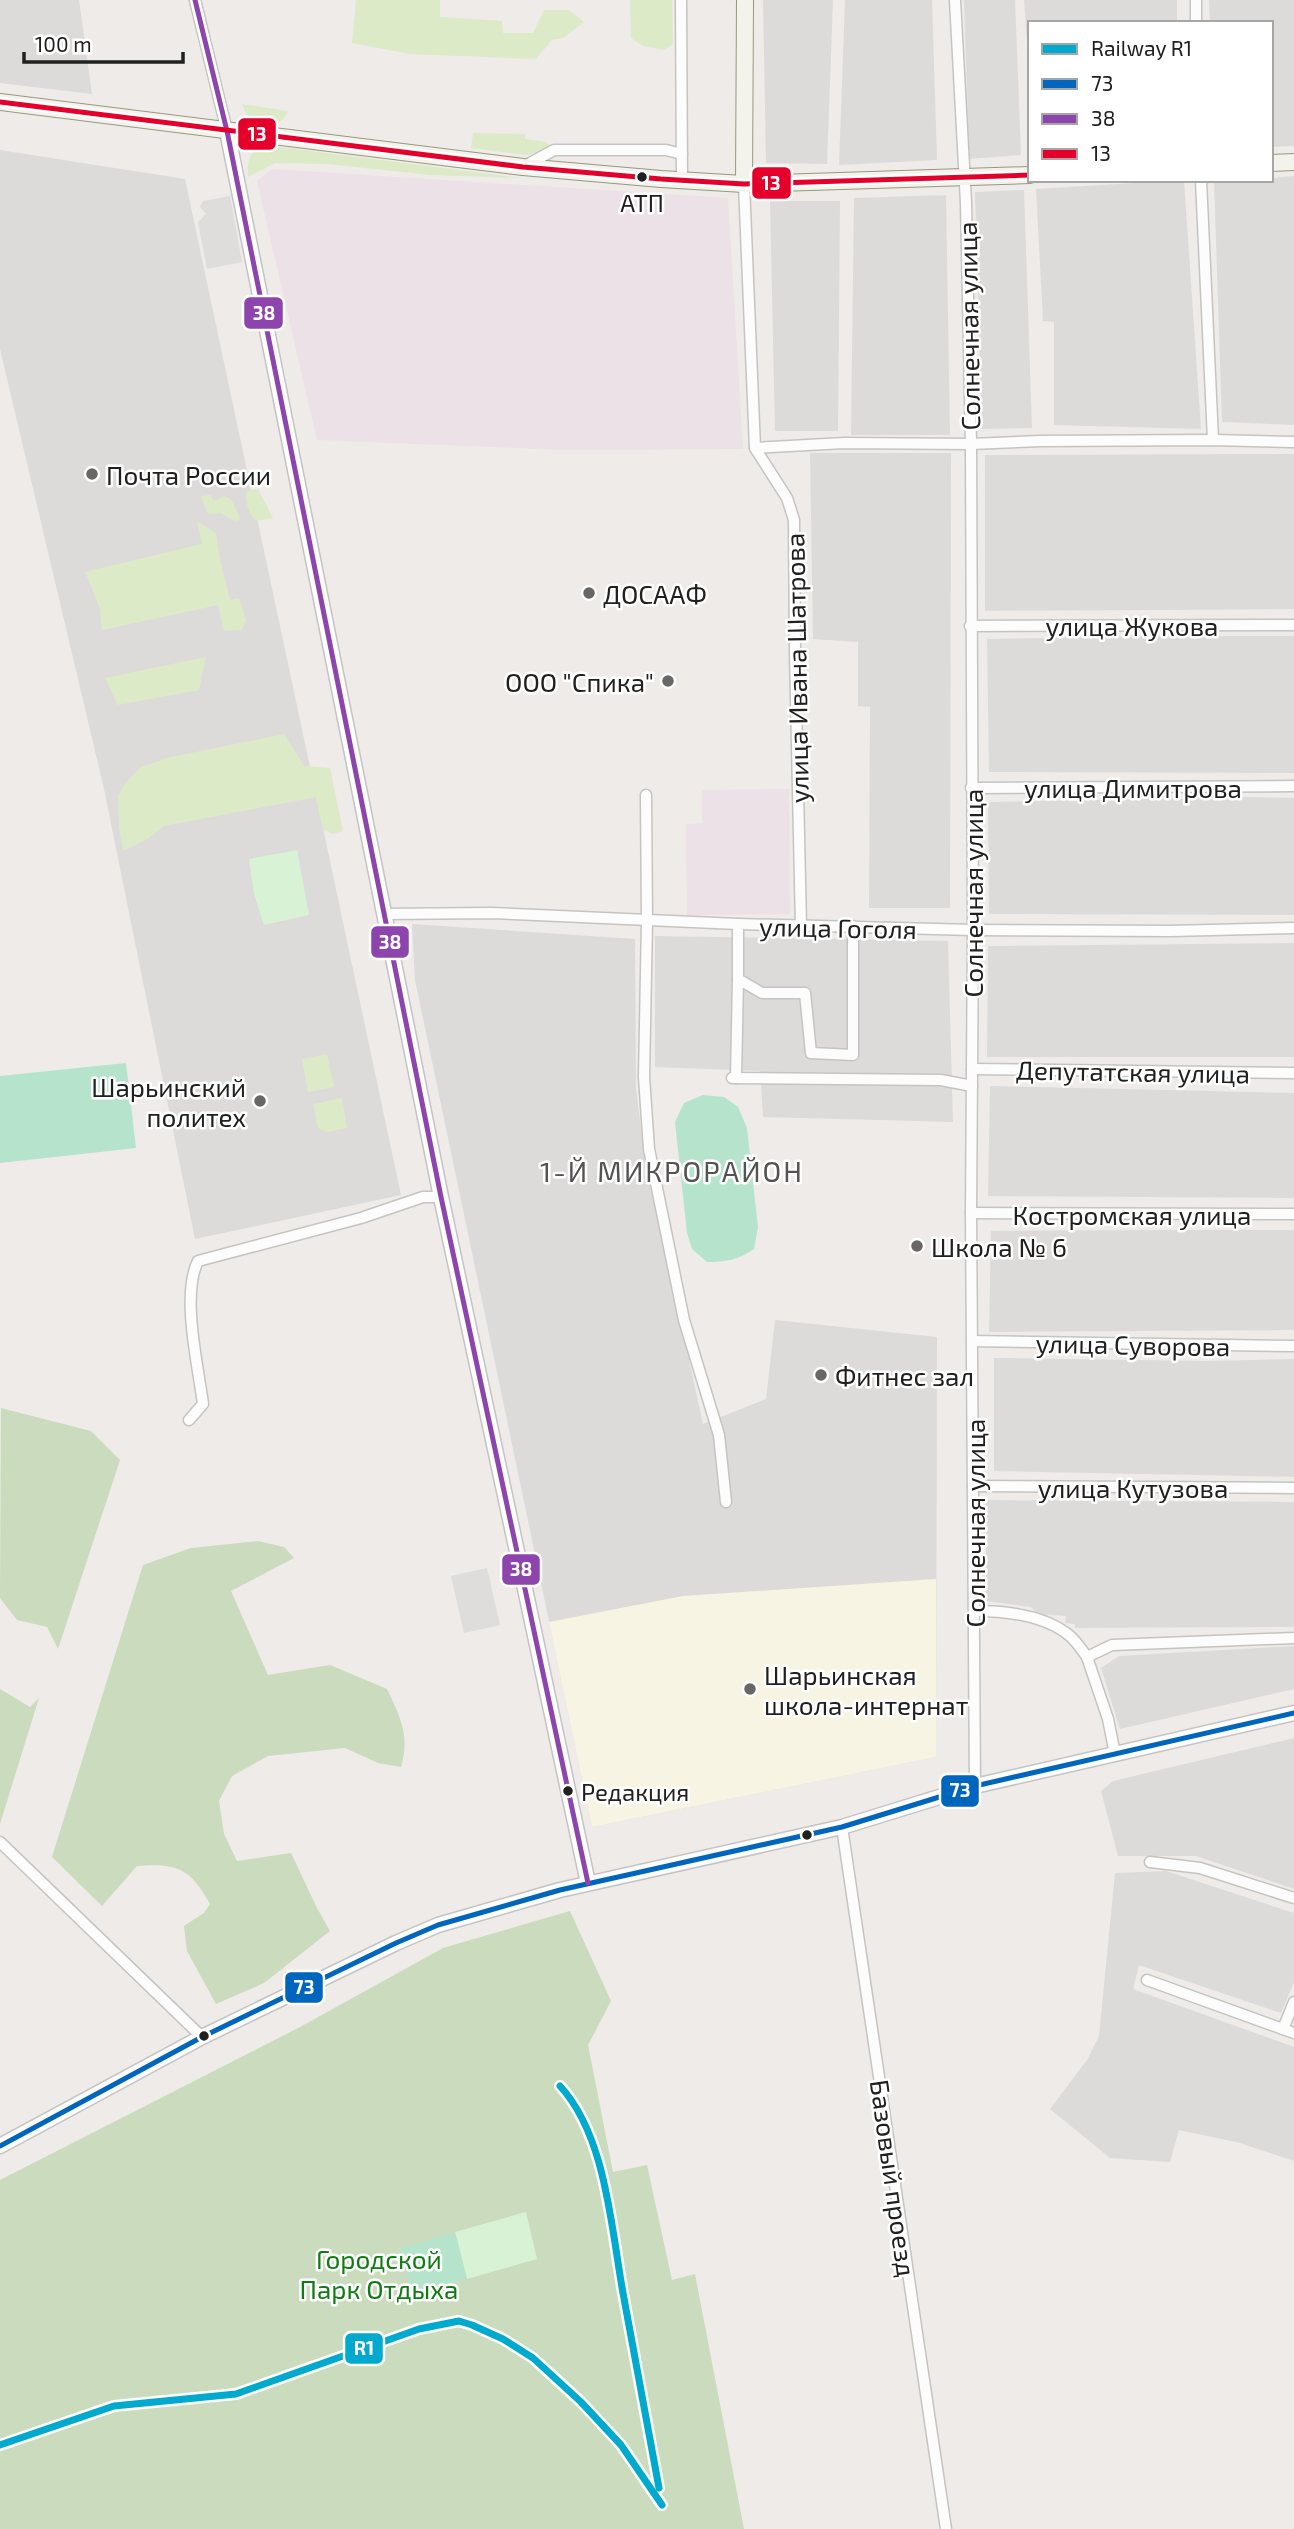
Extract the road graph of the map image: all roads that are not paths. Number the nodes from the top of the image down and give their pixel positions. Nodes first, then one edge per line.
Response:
1 (195, 0) edge
2 (681, 0) edge
3 (745, 0) edge
4 (955, 0) edge
5 (1196, 0) edge
6 (1196, 21) edge
7 (0, 102) edge
8 (226, 131) junction
9 (682, 154) junction
10 (1294, 162) edge
11 (1273, 163) edge
12 (523, 167) junction
13 (1028, 174) edge
14 (963, 178) junction
15 (682, 180) junction
16 (1201, 182) edge
17 (744, 184) junction
18 (1213, 440) junction
19 (1294, 442) edge
20 (971, 444) junction
21 (755, 448) junction
22 (1294, 625) edge
23 (970, 626) junction
24 (1294, 786) edge
25 (971, 788) junction
26 (646, 795) dead end
27 (383, 914) junction
28 (647, 920) junction
29 (738, 924) junction
30 (802, 926) junction
31 (853, 926) junction
32 (1294, 928) edge
33 (973, 930) junction
34 (738, 979) junction
35 (972, 1069) junction
36 (1294, 1073) edge
37 (972, 1086) junction
38 (441, 1197) junction
39 (971, 1213) junction
40 (1294, 1214) edge
41 (972, 1342) junction
42 (1294, 1346) edge
43 (189, 1420) dead end
44 (973, 1486) junction
45 (1294, 1488) edge
46 (726, 1502) dead end
47 (975, 1611) junction
48 (1294, 1638) edge
49 (1087, 1657) junction
50 (1294, 1713) edge
51 (1115, 1754) junction
52 (975, 1786) junction
53 (842, 1827) junction
54 (0, 1842) edge
55 (1150, 1862) dead end
56 (588, 1883) junction
57 (1294, 1898) edge
58 (1147, 1980) dead end
59 (1294, 2002) edge
60 (1288, 2031) edge
61 (202, 2037) junction
62 (0, 2146) edge
63 (946, 2529) edge

1 - 8 street
2 - 9 street
3 - 17 main road
4 - 14 street, Солнечная улица
5 - 6 street
7 - 8 main road
8 - 12 main road
8 - 27 street
9 - 12 street
9 - 15 street
10 - 11 main road
12 - 15 main road
13 - 14 main road
14 - 17 main road
14 - 20 street, Солнечная улица
15 - 17 main road
16 - 18 street
17 - 21 street
18 - 19 street
18 - 20 street
20 - 21 street
20 - 23 street, Солнечная улица
21 - 30 street, улица Ивана Шатрова
22 - 23 street, улица Жукова
23 - 25 street, Солнечная улица
24 - 25 street, улица Димитрова
25 - 33 street, Солнечная улица
26 - 28 street
27 - 28 street, улица Гоголя
27 - 38 street
28 - 29 street, улица Гоголя
28 - 46 street
29 - 30 street, улица Гоголя
29 - 34 street
30 - 31 street, улица Гоголя
31 - 33 street, улица Гоголя
31 - 34 street
32 - 33 street, улица Гоголя
33 - 35 street, Солнечная улица
34 - 37 street
35 - 36 street, Депутатская улица
35 - 37 street, Солнечная улица
37 - 39 street, Солнечная улица
38 - 43 street
38 - 56 street
39 - 40 street, Костромская улица
39 - 41 street, Солнечная улица
41 - 42 street, улица Суворова
41 - 44 street, Солнечная улица
44 - 45 street, улица Кутузова
44 - 47 street, Солнечная улица
47 - 49 street
47 - 52 street, Солнечная улица
48 - 49 street
49 - 51 street
50 - 51 street
51 - 52 street
52 - 53 street
53 - 56 street
53 - 63 street, Базовый проезд
54 - 61 street
55 - 57 street
56 - 61 street
58 - 60 street
59 - 60 street
61 - 62 street

